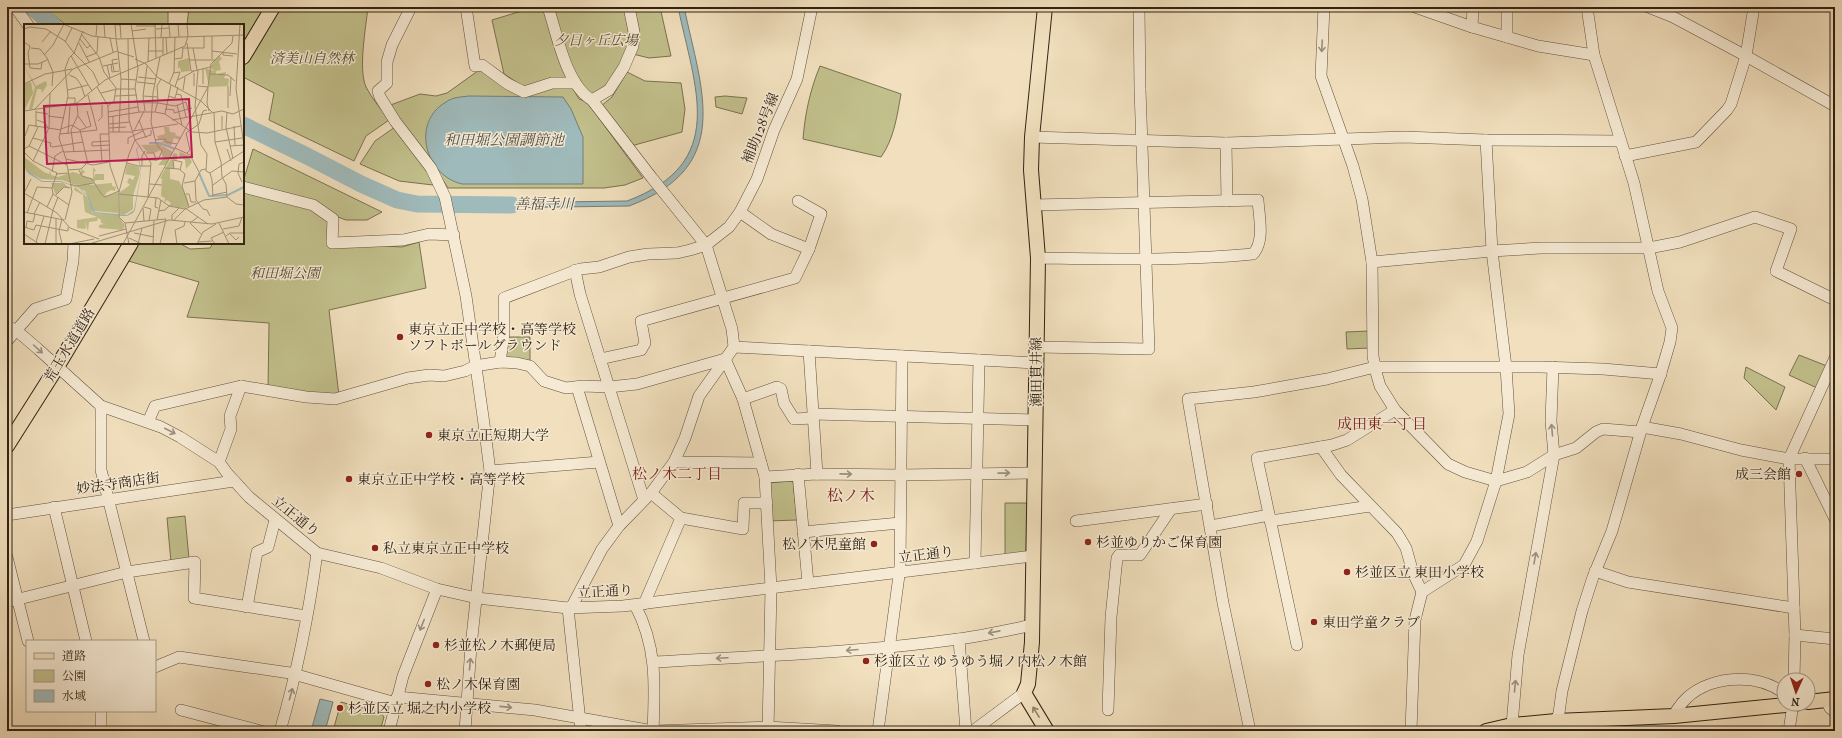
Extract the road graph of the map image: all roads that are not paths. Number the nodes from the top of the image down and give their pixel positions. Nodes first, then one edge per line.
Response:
1 (15, 7) edge
2 (273, 7) edge
3 (411, 7) edge
4 (466, 7) edge
5 (548, 7) edge
6 (629, 7) edge
7 (812, 7) edge
8 (1045, 7) edge
9 (1139, 7) edge
10 (1324, 7) edge
11 (1415, 7) edge
12 (1473, 7) edge
13 (1507, 7) edge
14 (1587, 7) edge
15 (1648, 7) edge
16 (1754, 7) edge
17 (27, 24) edge
18 (1472, 27) junction
19 (1506, 37) junction
20 (244, 55) edge
21 (1594, 55) junction
22 (1746, 56) junction
23 (575, 83) junction
24 (592, 100) junction
25 (1835, 106) edge
26 (1032, 137) junction
27 (1342, 138) junction
28 (1141, 140) junction
29 (1486, 140) junction
30 (1620, 141) junction
31 (1226, 143) junction
32 (1625, 156) junction
33 (244, 187) edge
34 (798, 201) dead end
35 (1226, 201) junction
36 (1143, 202) junction
37 (1033, 205) junction
38 (740, 212) junction
39 (454, 235) junction
40 (74, 244) edge
41 (129, 244) edge
42 (706, 245) junction
43 (1649, 248) junction
44 (809, 249) junction
45 (1492, 250) junction
46 (1038, 258) junction
47 (1145, 259) junction
48 (1372, 262) junction
49 (574, 270) junction
50 (723, 299) junction
51 (1835, 300) edge
52 (12, 328) edge
53 (7, 341) edge
54 (734, 347) junction
55 (1036, 347) junction
56 (808, 351) junction
57 (902, 356) junction
58 (1835, 358) edge
59 (600, 359) junction
60 (725, 359) junction
61 (979, 360) junction
62 (500, 362) junction
63 (1036, 363) junction
64 (475, 366) junction
65 (57, 367) junction
66 (1375, 367) junction
67 (1506, 367) junction
68 (1553, 367) junction
69 (1660, 374) junction
70 (241, 386) junction
71 (577, 387) junction
72 (609, 387) junction
73 (743, 399) junction
74 (101, 406) junction
75 (1395, 410) junction
76 (813, 416) junction
77 (900, 416) junction
78 (978, 418) junction
79 (1036, 420) junction
80 (148, 422) junction
81 (1641, 430) junction
82 (7, 446) edge
83 (1321, 447) junction
84 (1554, 455) junction
85 (1804, 458) junction
86 (1789, 459) junction
87 (1835, 459) edge
88 (219, 462) junction
89 (599, 462) junction
90 (674, 462) junction
91 (762, 463) junction
92 (490, 471) junction
93 (1034, 473) junction
94 (798, 474) junction
95 (817, 474) junction
96 (977, 474) junction
97 (900, 475) junction
98 (765, 477) junction
99 (1496, 480) junction
100 (234, 481) junction
101 (648, 496) junction
102 (109, 500) junction
103 (767, 502) junction
104 (1207, 504) junction
105 (1370, 506) junction
106 (54, 507) junction
107 (1171, 509) junction
108 (7, 515) edge
109 (681, 518) junction
110 (1269, 518) junction
111 (275, 520) junction
112 (1835, 520) edge
113 (1076, 522) dead end
114 (900, 523) junction
115 (619, 526) junction
116 (1211, 526) junction
117 (803, 532) junction
118 (317, 553) junction
119 (1033, 556) junction
120 (7, 557) edge
121 (975, 563) junction
122 (1595, 571) junction
123 (127, 572) junction
124 (898, 573) junction
125 (808, 583) junction
126 (73, 585) junction
127 (771, 588) junction
128 (437, 589) junction
129 (1422, 592) junction
130 (477, 598) junction
131 (18, 599) junction
132 (7, 602) edge
133 (640, 604) junction
134 (247, 607) junction
135 (570, 608) junction
136 (1794, 608) junction
137 (306, 616) junction
138 (1033, 625) junction
139 (1795, 635) junction
140 (959, 639) junction
141 (1835, 639) edge
142 (28, 640) edge
143 (86, 640) edge
144 (144, 640) edge
145 (1298, 645) dead end
146 (889, 647) junction
147 (770, 656) junction
148 (654, 662) junction
149 (156, 667) edge
150 (1794, 672) edge
151 (296, 674) junction
152 (1776, 692) edge
153 (1024, 693) junction
154 (1831, 699) edge
155 (397, 700) junction
156 (1816, 701) edge
157 (466, 703) junction
158 (1776, 704) edge
159 (181, 710) dead end
160 (1108, 710) dead end
161 (101, 712) edge
162 (1790, 712) edge
163 (1835, 712) edge
164 (1674, 716) junction
165 (580, 717) junction
166 (1512, 725) junction
167 (1554, 726) edge
168 (768, 729) edge
169 (101, 731) edge
170 (261, 731) edge
171 (280, 731) edge
172 (389, 731) edge
173 (465, 731) edge
174 (581, 731) edge
175 (653, 731) edge
176 (837, 731) edge
177 (878, 731) edge
178 (966, 731) edge
179 (973, 731) edge
180 (1047, 731) edge
181 (1250, 731) edge
182 (1411, 731) edge
183 (1486, 731) edge
184 (1789, 731) edge

1 - 17 street
2 - 20 main road
3 - 39 street
4 - 23 street
5 - 23 street
6 - 24 street
7 - 38 street, 補助128号線
8 - 26 main road, 瀬田貫井線
9 - 28 street
10 -> 27 street
11 - 18 street
12 - 18 street
13 - 19 street
14 - 21 street
15 - 22 street
16 - 22 street
18 - 19 street
19 - 21 street
21 - 30 street
22 - 25 street
22 - 32 street
23 - 24 street
24 - 42 street
26 - 28 street
26 - 37 main road, 瀬田貫井線
27 - 29 street
27 - 31 street
27 - 48 street
28 - 31 street
28 - 36 street
29 - 30 street
29 - 45 street
30 - 32 street
31 - 35 street
32 - 43 street
33 - 39 street
34 - 44 street
35 - 36 street
35 - 47 street
36 - 37 street
36 - 47 street
37 - 46 main road, 瀬田貫井線
38 - 42 street, 補助128号線
38 - 44 street
39 - 64 street
40 - 52 street
41 - 65 main road, 荒玉水道道路
42 - 49 street
42 - 50 street
43 - 45 street
43 - 51 street
43 - 69 street
44 - 50 street
45 - 48 street
45 - 67 street
46 - 47 street
46 - 55 main road, 瀬田貫井線
47 - 55 street
48 - 66 street
49 - 59 street
49 - 62 street
50 - 54 street
50 - 59 street
52 - 53 street
52 -> 65 street
54 - 56 street
54 - 60 street
55 - 63 main road, 瀬田貫井線
56 - 57 street
56 - 76 street
57 - 61 street
57 - 77 street
58 - 86 street
59 - 72 street
60 - 72 street
60 - 73 street
60 - 90 street
61 - 63 street
61 - 78 street
62 - 64 street
62 - 71 street
63 - 79 main road, 瀬田貫井線
64 - 70 street
64 - 92 street
65 - 74 street
65 - 82 main road, 荒玉水道道路
66 - 67 street
66 - 75 street
66 - 104 street
67 - 68 street
67 - 99 street
68 - 69 street
84 -> 68 street
69 - 81 street
70 - 80 street
70 - 88 street
71 - 72 street
71 - 89 street
72 - 101 street
73 - 76 street
73 - 91 street
74 - 80 street, 立正通り
74 - 102 street
75 - 83 street
75 - 99 street
76 - 77 street
76 - 95 street
77 - 78 street
77 - 97 street
78 - 79 street
78 - 96 street
79 - 93 main road, 瀬田貫井線
80 -> 88 street, 立正通り
81 - 84 street
81 - 86 street
81 - 122 street
83 - 105 street
83 - 110 street
84 - 99 street
166 -> 84 street
85 - 86 street
85 - 87 street
85 - 112 street
86 - 136 street
88 - 100 street, 立正通り
89 - 92 street
89 - 115 street
90 - 91 street
90 - 101 street
91 - 98 street
92 - 130 street
96 -> 93 street
93 - 119 main road, 瀬田貫井線
94 - 95 street
94 - 98 street
94 - 117 street
95 -> 97 street
96 - 97 street
96 - 121 street
97 - 114 street
98 - 103 street
99 - 129 street
100 - 102 street, 妙法寺商店街
100 - 111 street, 立正通り
101 - 109 street
101 - 115 street
102 - 106 street, 妙法寺商店街
102 - 123 street
103 - 109 street
103 - 127 street
104 - 107 street
104 - 116 street
105 - 110 street
105 - 129 street
106 - 108 street, 妙法寺商店街
106 - 126 street
107 - 113 street
107 - 160 street
109 - 133 street
110 - 116 street
110 - 145 street
111 - 118 street, 立正通り
111 - 134 street
114 - 117 street
114 - 124 street
115 - 135 street
116 - 181 street
117 - 125 street
118 - 128 street, 立正通り
118 - 137 street
119 - 121 street, 立正通り
119 - 138 main road, 瀬田貫井線
120 - 131 street
121 - 124 street, 立正通り
122 - 136 street
122 - 167 street
123 - 126 street
123 - 134 street
123 - 144 street
124 - 125 street, 立正通り
124 - 146 street
125 - 127 street, 立正通り
126 - 131 street
126 - 143 street
127 - 133 street, 立正通り
127 - 147 street
128 - 130 street, 立正通り
128 -> 155 street
129 - 182 street
130 - 135 street, 立正通り
157 -> 130 street
131 - 132 street
131 - 142 street
133 - 135 street, 立正通り
133 - 148 street
134 - 137 street
135 - 165 street
136 - 139 street
137 - 151 street
138 -> 140 street
138 - 153 main road, 瀬田貫井線
139 - 141 street
139 - 150 street
140 - 146 street
140 - 178 street
146 -> 147 street
146 - 177 street
147 -> 148 street
147 - 168 street
148 - 175 street
149 - 151 street
151 - 155 street
171 -> 151 street
152 - 164 street
153 - 179 street
180 -> 153 main road
154 - 156 main road
154 - 163 street
155 - 157 street
155 - 172 street
157 -> 165 street
157 - 173 street
158 - 164 main road
159 - 170 street
161 - 169 street
162 - 184 street
164 - 167 main road
165 - 174 street
165 - 175 street
166 - 167 main road
166 - 183 main road
168 - 175 street
168 - 176 street

